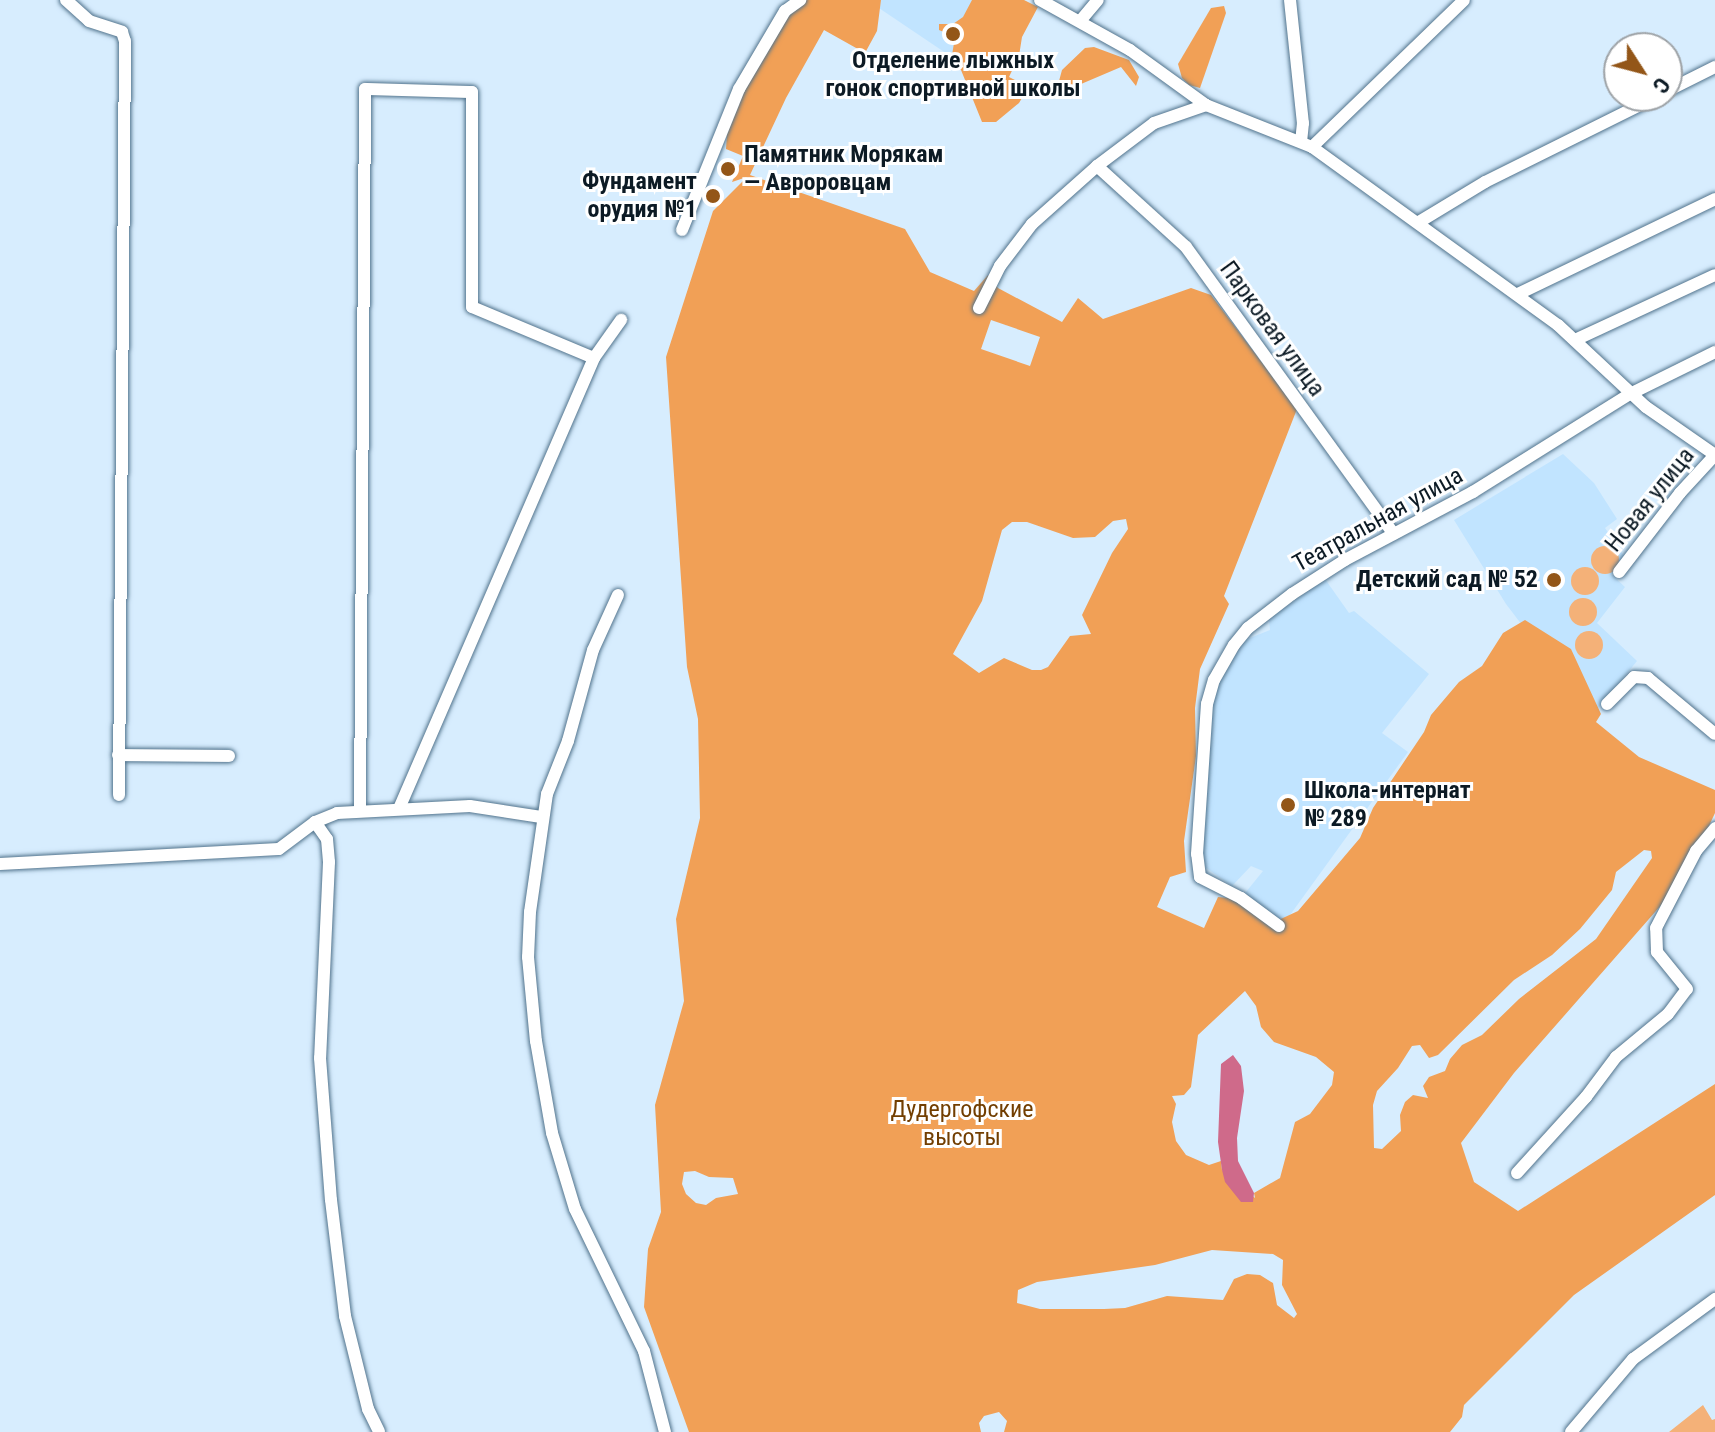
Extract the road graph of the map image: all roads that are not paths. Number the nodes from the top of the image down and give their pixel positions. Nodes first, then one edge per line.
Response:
1 (66, 0) edge
2 (800, 0) edge
3 (1040, 0) edge
4 (1098, 0) edge
5 (1290, 0) edge
6 (1464, 0) edge
7 (1081, 20) junction
8 (1715, 67) edge
9 (1683, 83) edge
10 (1206, 105) junction
11 (1626, 112) edge
12 (1307, 144) junction
13 (1097, 166) junction
14 (1715, 199) edge
15 (1419, 222) junction
16 (682, 230) dead end
17 (1715, 275) edge
18 (1518, 294) junction
19 (979, 308) dead end
20 (621, 320) dead end
21 (1575, 340) junction
22 (1715, 352) edge
23 (594, 358) junction
24 (1630, 394) junction
25 (1715, 455) edge
26 (1394, 534) junction
27 (1619, 572) dead end
28 (618, 595) dead end
29 (1607, 704) dead end
30 (1715, 734) edge
31 (118, 755) junction
32 (229, 756) dead end
33 (119, 795) dead end
34 (399, 809) junction
35 (360, 811) junction
36 (541, 817) junction
37 (315, 822) junction
38 (1715, 828) edge
39 (0, 864) edge
40 (1279, 926) dead end
41 (1517, 1173) dead end
42 (1715, 1299) edge
43 (379, 1432) edge
44 (665, 1432) edge
45 (1571, 1432) edge

1 - 31 street
2 - 16 street
3 - 7 street
4 - 7 street
5 - 12 street
6 - 12 street
7 - 10 street
8 - 9 street
10 - 12 street
10 - 13 street
11 - 15 street
12 - 15 street
13 - 19 street
13 - 26 street, Парковая улица
14 - 18 street
15 - 18 street
17 - 21 street
18 - 21 street
20 - 23 street
21 - 24 street
22 - 24 street, Театральная улица
23 - 34 street
23 - 35 street
24 - 25 street
24 - 26 street, Театральная улица
25 - 27 street, Новая улица
26 - 40 street, Театральная улица
28 - 36 street
29 - 30 street
31 - 32 street
31 - 33 street
34 - 35 street
34 - 36 street
35 - 37 street
36 - 44 street
37 - 39 street
37 - 43 street
38 - 41 street
42 - 45 street

